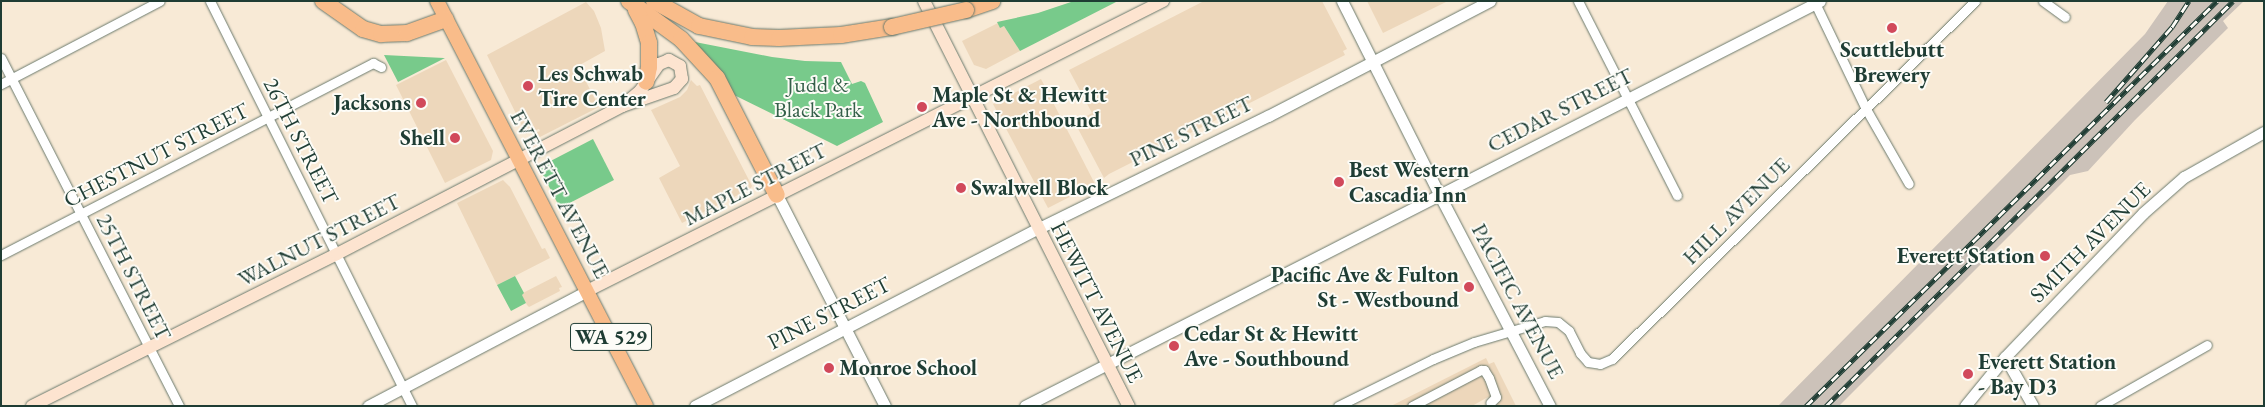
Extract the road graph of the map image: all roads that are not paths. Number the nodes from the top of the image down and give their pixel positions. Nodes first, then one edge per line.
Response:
1 (160, 1) edge
2 (210, 1) edge
3 (323, 1) edge
4 (437, 1) edge
5 (654, 1) edge
6 (924, 1) edge
7 (992, 1) edge
8 (1163, 1) edge
9 (1342, 1) edge
10 (1490, 1) edge
11 (1578, 1) edge
12 (1976, 1) edge
13 (2043, 1) edge
14 (1816, 2) edge
15 (630, 3) edge
16 (2064, 17) dead end
17 (446, 19) junction
18 (1, 58) edge
19 (1373, 63) junction
20 (381, 66) dead end
21 (12, 79) junction
22 (646, 82) junction
23 (1, 84) edge
24 (971, 98) junction
25 (1626, 99) junction
26 (622, 106) junction
27 (1866, 109) junction
28 (268, 118) junction
29 (2264, 132) edge
30 (518, 159) junction
31 (1909, 184) dead end
32 (1439, 194) junction
33 (1677, 195) dead end
34 (777, 196) junction
35 (81, 214) junction
36 (1037, 229) junction
37 (337, 254) junction
38 (1, 255) edge
39 (587, 291) junction
40 (844, 327) junction
41 (1510, 330) junction
42 (2207, 345) dead end
43 (150, 348) junction
44 (2005, 357) junction
45 (1108, 364) junction
46 (402, 388) junction
47 (1490, 403) dead end
48 (32, 406) edge
49 (179, 406) edge
50 (368, 406) edge
51 (412, 406) edge
52 (646, 406) edge
53 (695, 406) edge
54 (885, 406) edge
55 (1025, 406) edge
56 (1128, 406) edge
57 (1338, 406) edge
58 (1412, 406) edge
59 (1550, 406) edge
60 (1965, 406) edge
61 (2033, 406) edge
62 (2100, 406) edge

1 - 21 street
2 - 28 street, 26TH STREET
3 - 17 highway
4 - 17 main road, EVERETT AVENUE
5 - 7 highway, bridge
6 - 24 main road, HEWITT AVENUE
8 - 24 main road, MAPLE STREET / WA 529
9 - 19 street, PACIFIC AVENUE
10 - 19 street, PINE STREET
11 - 25 street
12 - 27 street, HILL AVENUE
13 - 16 street
14 - 25 street, CEDAR STREET
14 - 27 street
15 - 22 highway
15 - 34 highway
17 - 30 main road, EVERETT AVENUE
18 - 21 street, 25TH STREET
19 - 32 street, PACIFIC AVENUE
19 - 36 street, PINE STREET
20 - 28 street, CHESTNUT STREET
21 - 23 street
21 - 35 street, 25TH STREET
22 - 26 main road, WALNUT STREET
22 - 26 main road, WALNUT STREET
24 - 34 main road, MAPLE STREET / WA 529
24 - 36 main road, HEWITT AVENUE
25 - 32 street, CEDAR STREET
25 - 33 street
26 - 30 main road, WALNUT STREET
27 - 31 street
27 - 41 street, HILL AVENUE
28 - 35 street, CHESTNUT STREET
28 - 37 street, 26TH STREET
29 - 44 street, SMITH AVENUE
30 - 37 main road, WALNUT STREET
30 - 39 main road, EVERETT AVENUE
32 - 41 street, PACIFIC AVENUE
32 - 45 street, CEDAR STREET
34 - 39 main road, MAPLE STREET / WA 529
34 - 40 street
35 - 38 street, CHESTNUT STREET
35 - 43 street, 25TH STREET
36 - 40 street, PINE STREET
36 - 45 main road, HEWITT AVENUE
37 - 43 main road, WALNUT STREET
37 - 46 street, 26TH STREET
39 - 46 street, MAPLE STREET
39 - 52 main road, EVERETT AVENUE / WA 529
40 - 53 street, PINE STREET
40 - 54 street
41 - 57 street
41 - 59 street, PACIFIC AVENUE
42 - 62 street
43 - 48 main road, WALNUT STREET
43 - 49 street, 25TH STREET
44 - 60 street, SMITH AVENUE
44 - 61 street
45 - 55 street, CEDAR STREET
45 - 56 main road, HEWITT AVENUE
46 - 50 street, MAPLE STREET
46 - 51 street, 26TH STREET
47 - 58 street

